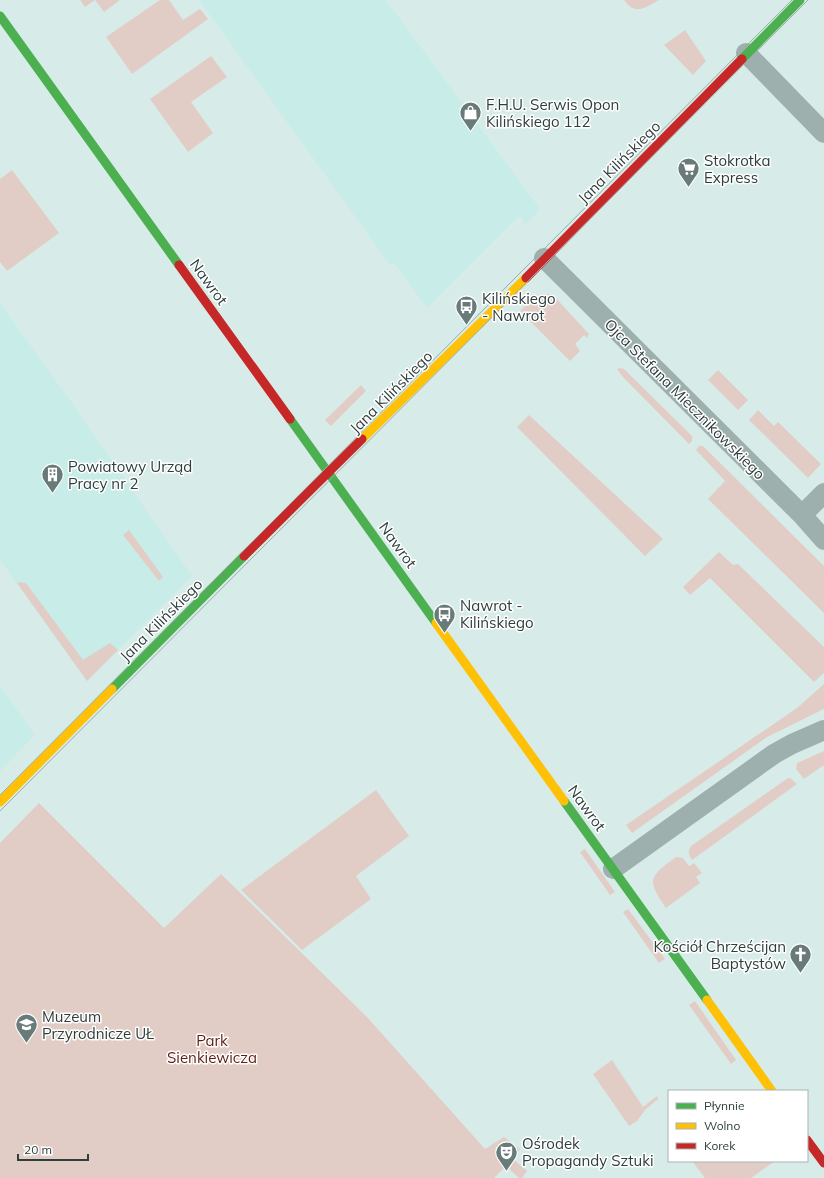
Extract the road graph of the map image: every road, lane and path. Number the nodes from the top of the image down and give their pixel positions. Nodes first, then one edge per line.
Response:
1 (800, 0) edge
2 (0, 16) edge
3 (746, 54) junction
4 (824, 133) edge
5 (544, 258) junction
6 (329, 473) junction
7 (824, 493) edge
8 (802, 515) junction
9 (824, 540) edge
10 (824, 730) edge
11 (0, 802) edge
12 (613, 869) junction
13 (771, 1090) edge
14 (808, 1141) edge
15 (824, 1163) edge

1 - 3 street, Jana Kilińskiego
2 - 6 street, Nawrot
3 - 4 street
3 - 5 street, Jana Kilińskiego
5 - 6 street, Jana Kilińskiego
5 - 8 street, Ojca Stefana Miecznikowskiego
6 - 11 street, Jana Kilińskiego
6 - 12 street, Nawrot
7 - 8 street
8 - 9 street, Ojca Stefana Miecznikowskiego
10 - 12 street
12 - 13 street, Nawrot
14 - 15 street

